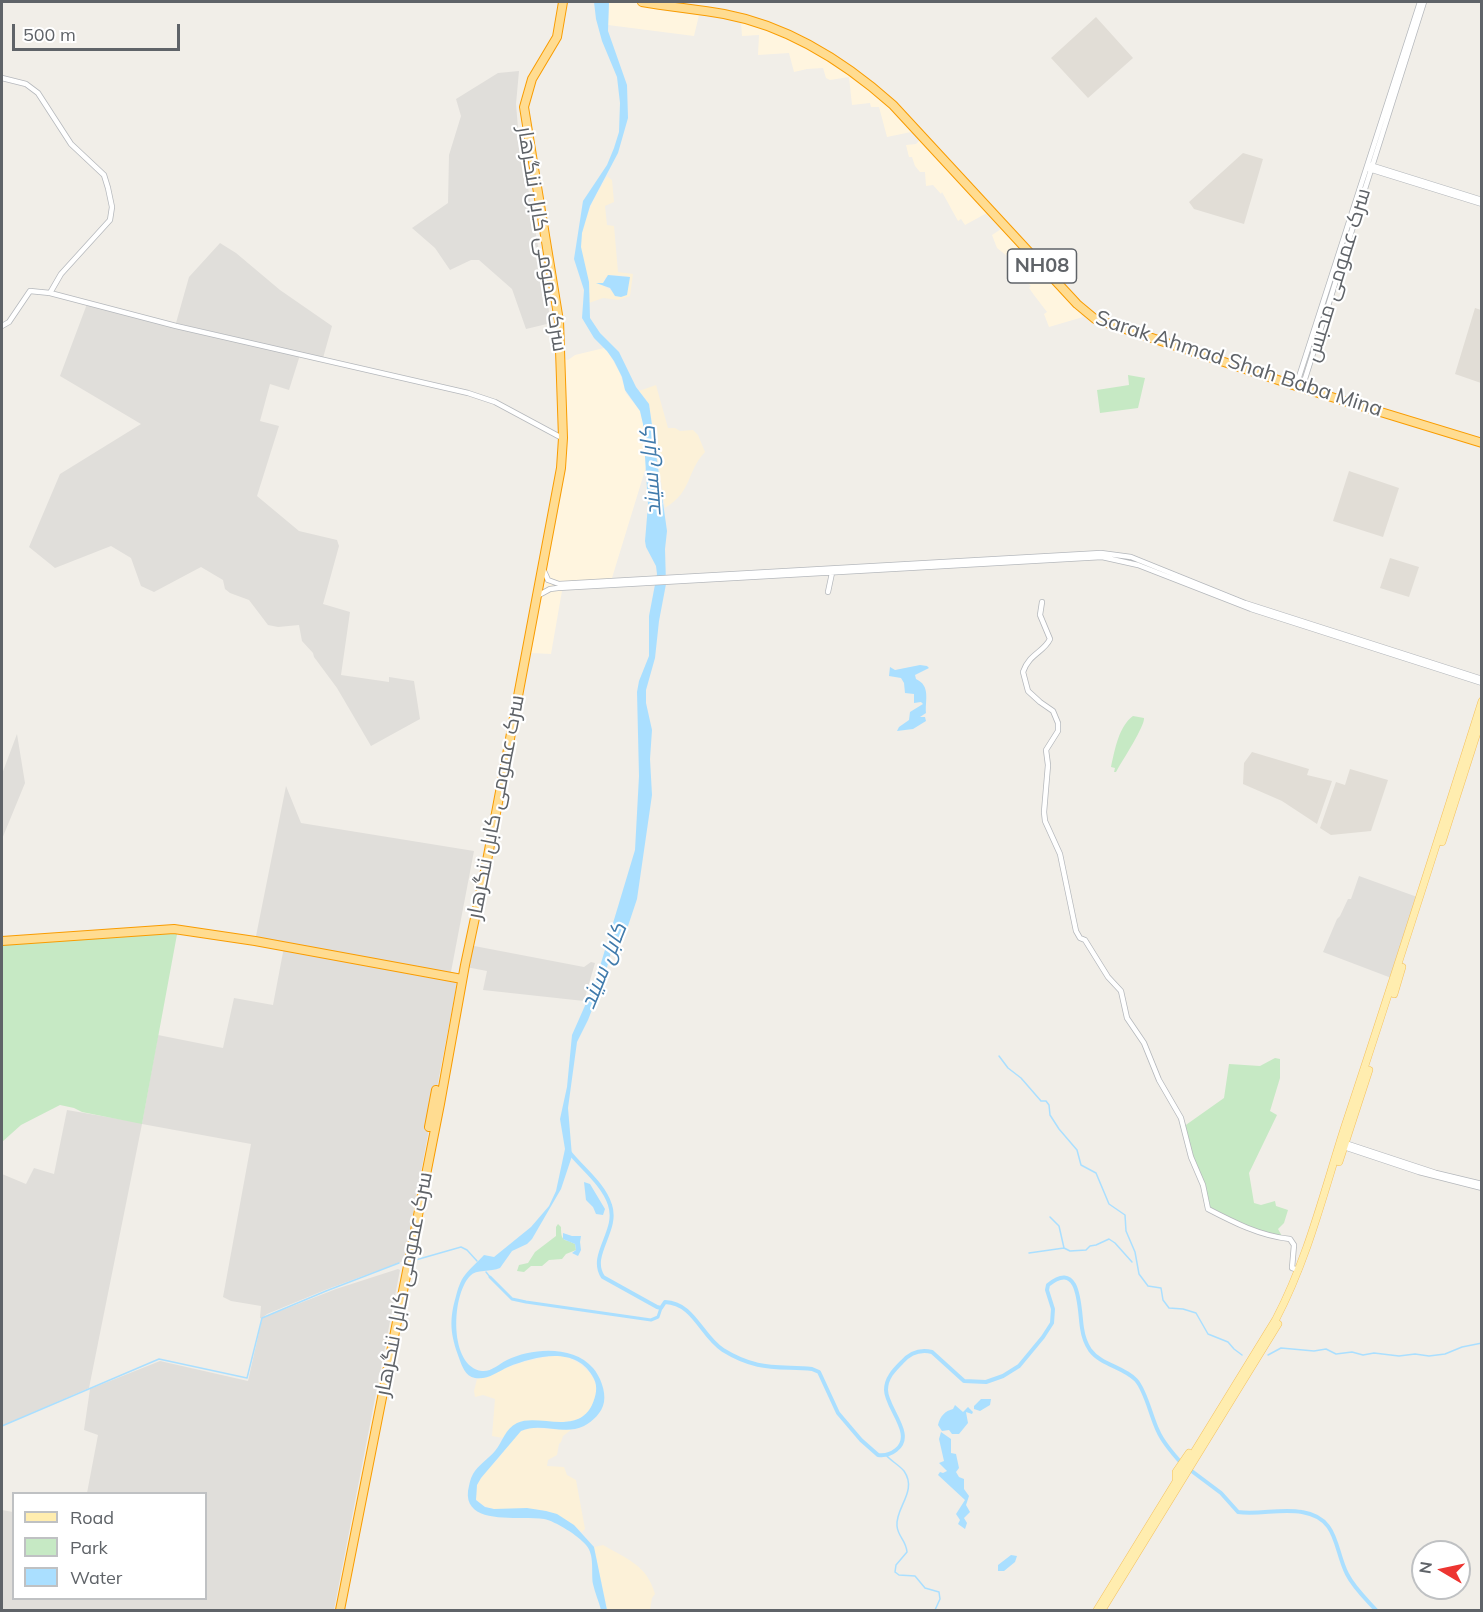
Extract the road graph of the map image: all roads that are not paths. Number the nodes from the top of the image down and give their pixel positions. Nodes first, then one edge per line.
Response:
1 (642, 2) edge
2 (662, 2) edge
3 (1422, 2) edge
4 (562, 3) edge
5 (770, 26) junction
6 (2, 78) edge
7 (1369, 167) junction
8 (1482, 202) edge
9 (50, 293) junction
10 (2, 326) edge
11 (1300, 384) junction
12 (561, 437) junction
13 (1482, 441) edge
14 (543, 567) junction
15 (832, 573) junction
16 (747, 576) junction
17 (647, 581) junction
18 (828, 592) dead end
19 (538, 596) junction
20 (1042, 602) dead end
21 (1482, 681) edge
22 (1482, 701) edge
23 (1482, 717) edge
24 (2, 941) edge
25 (1405, 950) junction
26 (460, 979) junction
27 (1345, 1145) junction
28 (1482, 1186) edge
29 (1299, 1270) junction
30 (1197, 1447) junction
31 (1185, 1468) junction
32 (1100, 1609) edge
33 (338, 1611) edge

1 - 5 highway, Sarak Ahmad Shah Baba Mina / NH08
2 - 5 highway, NH08
3 - 7 street, سرک عمومی محبس
4 - 12 highway, سرک عمومی کابل ننگرهار
5 - 11 highway, NH08
5 - 13 highway, Sarak Ahmad Shah Baba Mina / NH08
6 - 9 street
7 - 8 street
7 - 11 street, سرک عمومی محبس
9 - 10 street
9 - 12 street
11 - 13 highway, NH08
12 - 14 highway, سرک عمومی کابل ننگرهار
12 - 26 highway
14 - 17 street
14 - 19 highway, سرک عمومی کابل ننگرهار
15 - 16 street
15 - 18 street
15 - 21 street
16 - 17 street
16 - 21 street
17 - 19 street
19 - 26 highway, سرک عمومی کابل ننگرهار
20 - 29 street
22 - 25 main road
23 - 25 main road
24 - 26 highway
25 - 27 main road
25 - 29 main road
26 - 33 highway, سرک عمومی کابل ننگرهار
27 - 28 street
27 - 31 main road
29 - 30 main road
30 - 31 main road
30 - 31 main road
31 - 32 main road
31 - 32 main road

